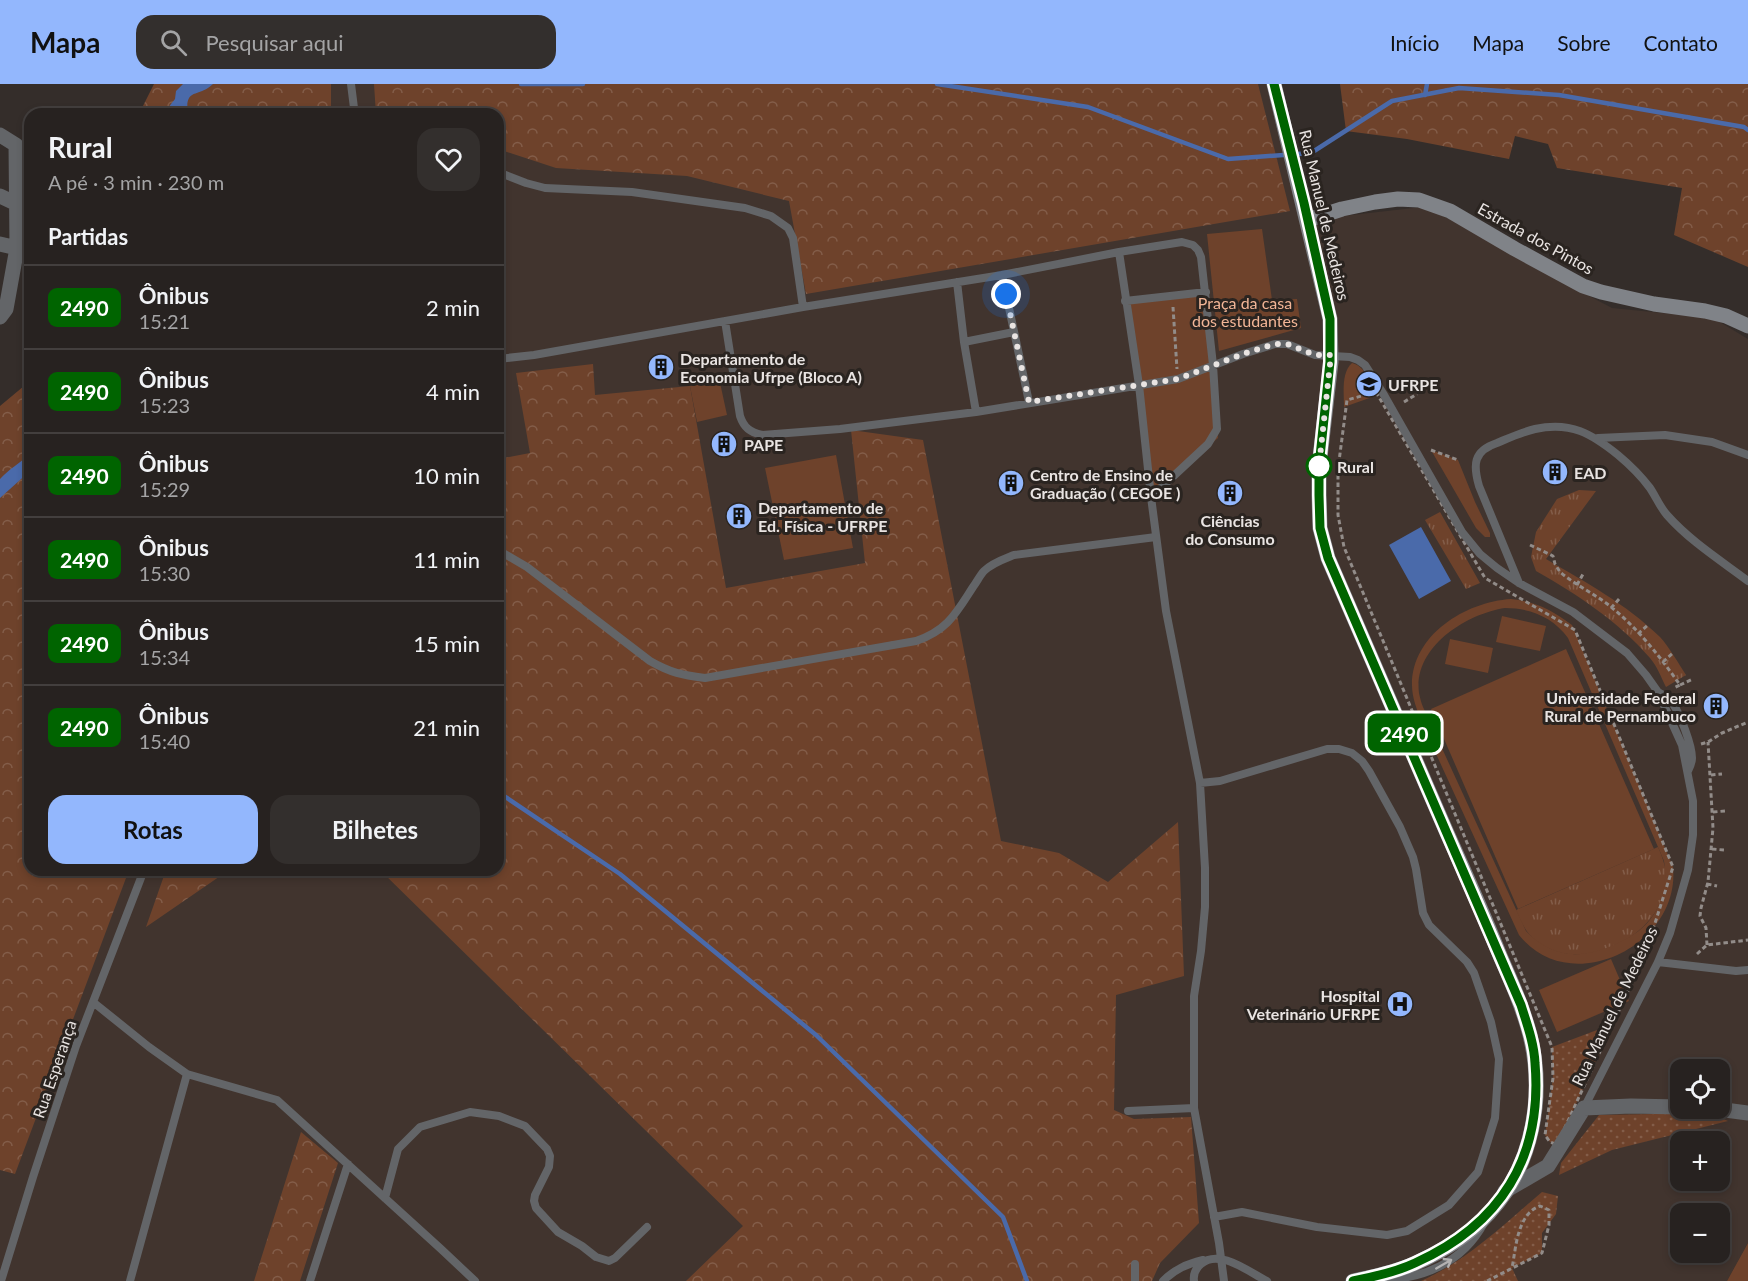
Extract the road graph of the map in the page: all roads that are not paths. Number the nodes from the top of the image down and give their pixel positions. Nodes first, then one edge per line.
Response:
1 (351, 84) edge
2 (1274, 84) edge
3 (352, 95) junction
4 (354, 108) edge
5 (357, 108) edge
6 (0, 135) edge
7 (504, 174) edge
8 (0, 196) edge
9 (17, 204) junction
10 (1308, 220) junction
11 (0, 244) edge
12 (17, 248) junction
13 (1119, 252) junction
14 (1002, 275) junction
15 (957, 282) junction
16 (1206, 292) junction
17 (1125, 302) junction
18 (802, 307) junction
19 (2, 311) edge
20 (725, 321) junction
21 (1748, 326) edge
22 (1014, 332) junction
23 (964, 342) junction
24 (1331, 355) junction
25 (504, 358) edge
26 (1213, 365) junction
27 (1139, 385) junction
28 (1029, 402) junction
29 (976, 412) junction
30 (1598, 438) junction
31 (1748, 455) edge
32 (1151, 497) junction
33 (1156, 537) junction
34 (504, 554) edge
35 (1748, 581) edge
36 (1520, 583) junction
37 (1200, 783) junction
38 (142, 876) edge
39 (1658, 962) junction
40 (1748, 970) edge
41 (93, 1002) junction
42 (187, 1074) junction
43 (1670, 1107) edge
44 (1194, 1108) junction
45 (1584, 1108) junction
46 (1128, 1110) dead end
47 (1730, 1111) edge
48 (1748, 1113) edge
49 (348, 1164) junction
50 (1505, 1191) junction
51 (385, 1198) junction
52 (1214, 1218) junction
53 (647, 1227) dead end
54 (1221, 1257) junction
55 (1206, 1260) junction
56 (1135, 1264) dead end
57 (1, 1281) edge
58 (130, 1281) edge
59 (310, 1281) edge
60 (475, 1281) edge
61 (1135, 1281) edge
62 (1163, 1281) edge
63 (1194, 1281) edge
64 (1224, 1281) edge
65 (1267, 1281) edge
66 (1353, 1281) edge

1 - 3 lane
2 - 10 main road, Rua Manuel de Medeiros
3 - 4 lane
3 - 5 lane
6 - 9 street
7 - 18 lane
8 - 9 street
9 - 12 street
10 - 21 main road, Estrada dos Pintos
10 - 24 main road, Rua Manuel de Medeiros
11 - 12 street
12 - 19 street
13 - 14 lane
13 - 16 lane
13 - 17 lane
14 - 15 lane
14 - 22 lane
15 - 18 lane
15 - 23 lane
16 - 17 lane
16 - 26 lane
17 - 27 lane
18 - 20 lane
20 - 25 lane
20 - 29 lane
22 - 23 lane
22 - 28 lane
23 - 29 lane
24 - 26 lane
24 - 36 lane, Rua Manuel de Medeiros
24 - 50 main road, Rua Manuel de Medeiros
26 - 27 lane
26 - 32 lane
27 - 28 lane
27 - 32 lane
28 - 29 lane
30 - 31 lane
30 - 35 lane
30 - 36 lane
32 - 33 lane
33 - 34 lane
33 - 37 lane
36 - 39 lane, Rua Manuel de Medeiros
37 - 44 lane
37 - 52 lane
38 - 41 lane, Rua Esperança
39 - 40 lane
39 - 45 lane, Rua Manuel de Medeiros
41 - 42 lane
41 - 57 lane, Rua Esperança
42 - 49 lane
42 - 58 lane
43 - 45 street, Rua Manuel de Medeiros
44 - 46 lane
44 - 52 lane
45 - 50 street, Rua Manuel de Medeiros
47 - 48 street
49 - 51 lane
49 - 59 lane
50 - 66 main road, Rua Manuel de Medeiros
51 - 53 lane
51 - 60 lane
52 - 54 lane
54 - 55 lane
54 - 64 lane
54 - 65 lane
55 - 62 lane
55 - 63 lane
56 - 61 lane

